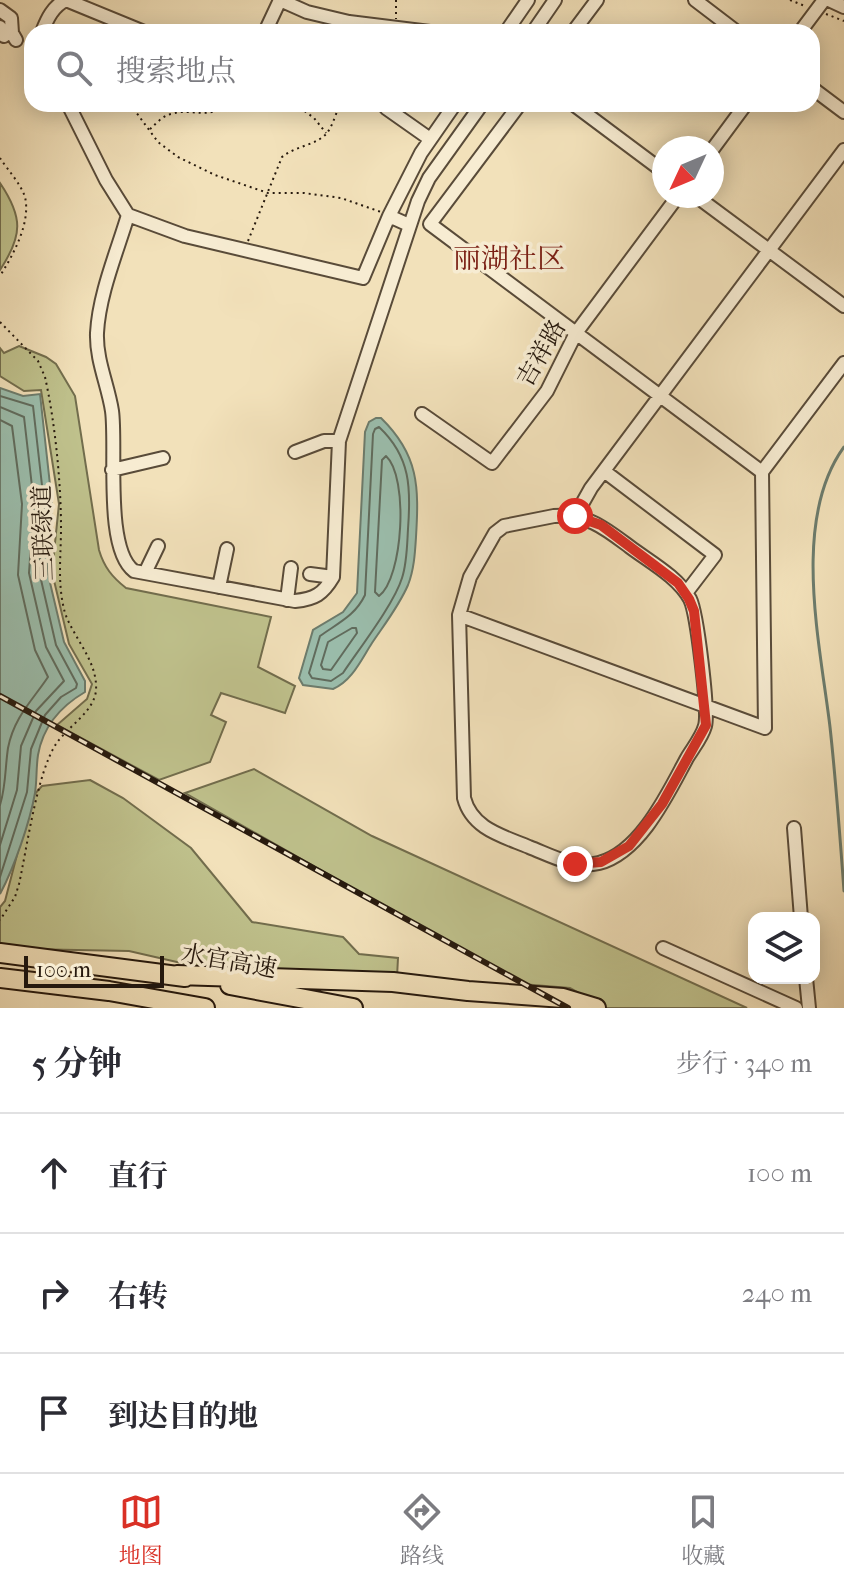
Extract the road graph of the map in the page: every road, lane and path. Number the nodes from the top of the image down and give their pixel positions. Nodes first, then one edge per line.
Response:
1 (280, 0) edge
2 (396, 0) edge
3 (528, 0) edge
4 (555, 0) edge
5 (597, 0) edge
6 (695, 0) edge
7 (790, 0) edge
8 (827, 0) edge
9 (801, 4) dead end
10 (844, 7) edge
11 (0, 10) edge
12 (826, 14) dead end
13 (844, 21) edge
14 (46, 24) edge
15 (124, 24) edge
16 (269, 24) edge
17 (365, 24) edge
18 (397, 24) edge
19 (512, 24) edge
20 (538, 24) edge
21 (579, 24) edge
22 (726, 24) edge
23 (807, 24) edge
24 (7, 34) edge
25 (820, 94) edge
26 (72, 112) edge
27 (135, 112) edge
28 (175, 112) edge
29 (175, 112) edge
30 (218, 112) edge
31 (306, 112) edge
32 (336, 112) edge
33 (392, 112) edge
34 (449, 112) edge
35 (476, 112) edge
36 (514, 112) edge
37 (584, 112) edge
38 (740, 112) edge
39 (844, 112) edge
40 (148, 131) junction
41 (326, 134) junction
42 (722, 136) edge
43 (430, 139) junction
44 (844, 150) edge
45 (0, 158) edge
46 (652, 163) edge
47 (268, 193) junction
48 (669, 208) edge
49 (712, 208) edge
50 (128, 215) junction
51 (389, 216) junction
52 (409, 225) junction
53 (244, 250) junction
54 (769, 251) junction
55 (0, 276) edge
56 (844, 306) edge
57 (0, 322) edge
58 (576, 333) junction
59 (844, 363) edge
60 (660, 396) junction
61 (422, 414) dead end
62 (339, 441) junction
63 (295, 452) dead end
64 (163, 458) dead end
65 (112, 470) junction
66 (604, 471) junction
67 (762, 472) junction
68 (574, 518) junction
69 (158, 546) dead end
70 (227, 549) dead end
71 (291, 568) dead end
72 (145, 573) junction
73 (310, 574) dead end
74 (333, 577) junction
75 (219, 587) junction
76 (686, 593) junction
77 (287, 600) junction
78 (459, 615) junction
79 (704, 704) junction
80 (794, 828) dead end
81 (801, 912) edge
82 (0, 920) edge
83 (663, 948) dead end
84 (0, 953) edge
85 (177, 975) junction
86 (0, 978) edge
87 (807, 984) edge
88 (109, 991) junction
89 (140, 1008) edge
90 (205, 1008) edge
91 (353, 1008) edge
92 (596, 1008) edge
93 (796, 1008) edge
94 (809, 1008) edge

1 - 16 street
1 - 17 street
2 - 18 path
3 - 19 street
4 - 20 street
5 - 21 street
6 - 22 street
7 - 9 path
8 - 10 street
8 - 23 street
11 - 24 street
12 - 13 path
14 - 15 street
25 - 39 street
26 - 50 street
27 - 40 path
28 - 30 path
29 - 40 path
31 - 41 path
32 - 41 path
33 - 43 street
34 - 43 street
35 - 52 street
36 - 58 street
37 - 46 street
38 - 42 street
40 - 47 path
41 - 47 path
43 - 51 street
44 - 54 street
45 - 55 path
47 - 51 path
47 - 53 path
48 - 58 street, 吉祥路
49 - 54 street
50 - 53 street
50 - 65 street
51 - 52 street
51 - 53 street
52 - 62 street
54 - 56 street
54 - 60 street
57 - 82 path, 三联绿道
58 - 60 street
58 - 61 street, 吉祥路
59 - 67 street
60 - 66 street
60 - 67 street
62 - 63 street
62 - 74 street
64 - 65 street
65 - 72 street
66 - 68 street
66 - 76 street
67 - 79 street
68 - 76 street
68 - 78 street
69 - 72 street
70 - 75 street
71 - 77 street
72 - 75 street
73 - 74 street
74 - 77 street
75 - 77 street
76 - 79 street
78 - 79 street
78 - 79 street
80 - 81 street
83 - 93 street
84 - 85 highway, 水官高速
85 - 91 highway, 水官高速
85 - 92 highway
86 - 88 highway, 水官高速
87 - 94 street
88 - 89 highway
88 - 90 highway, 水官高速

